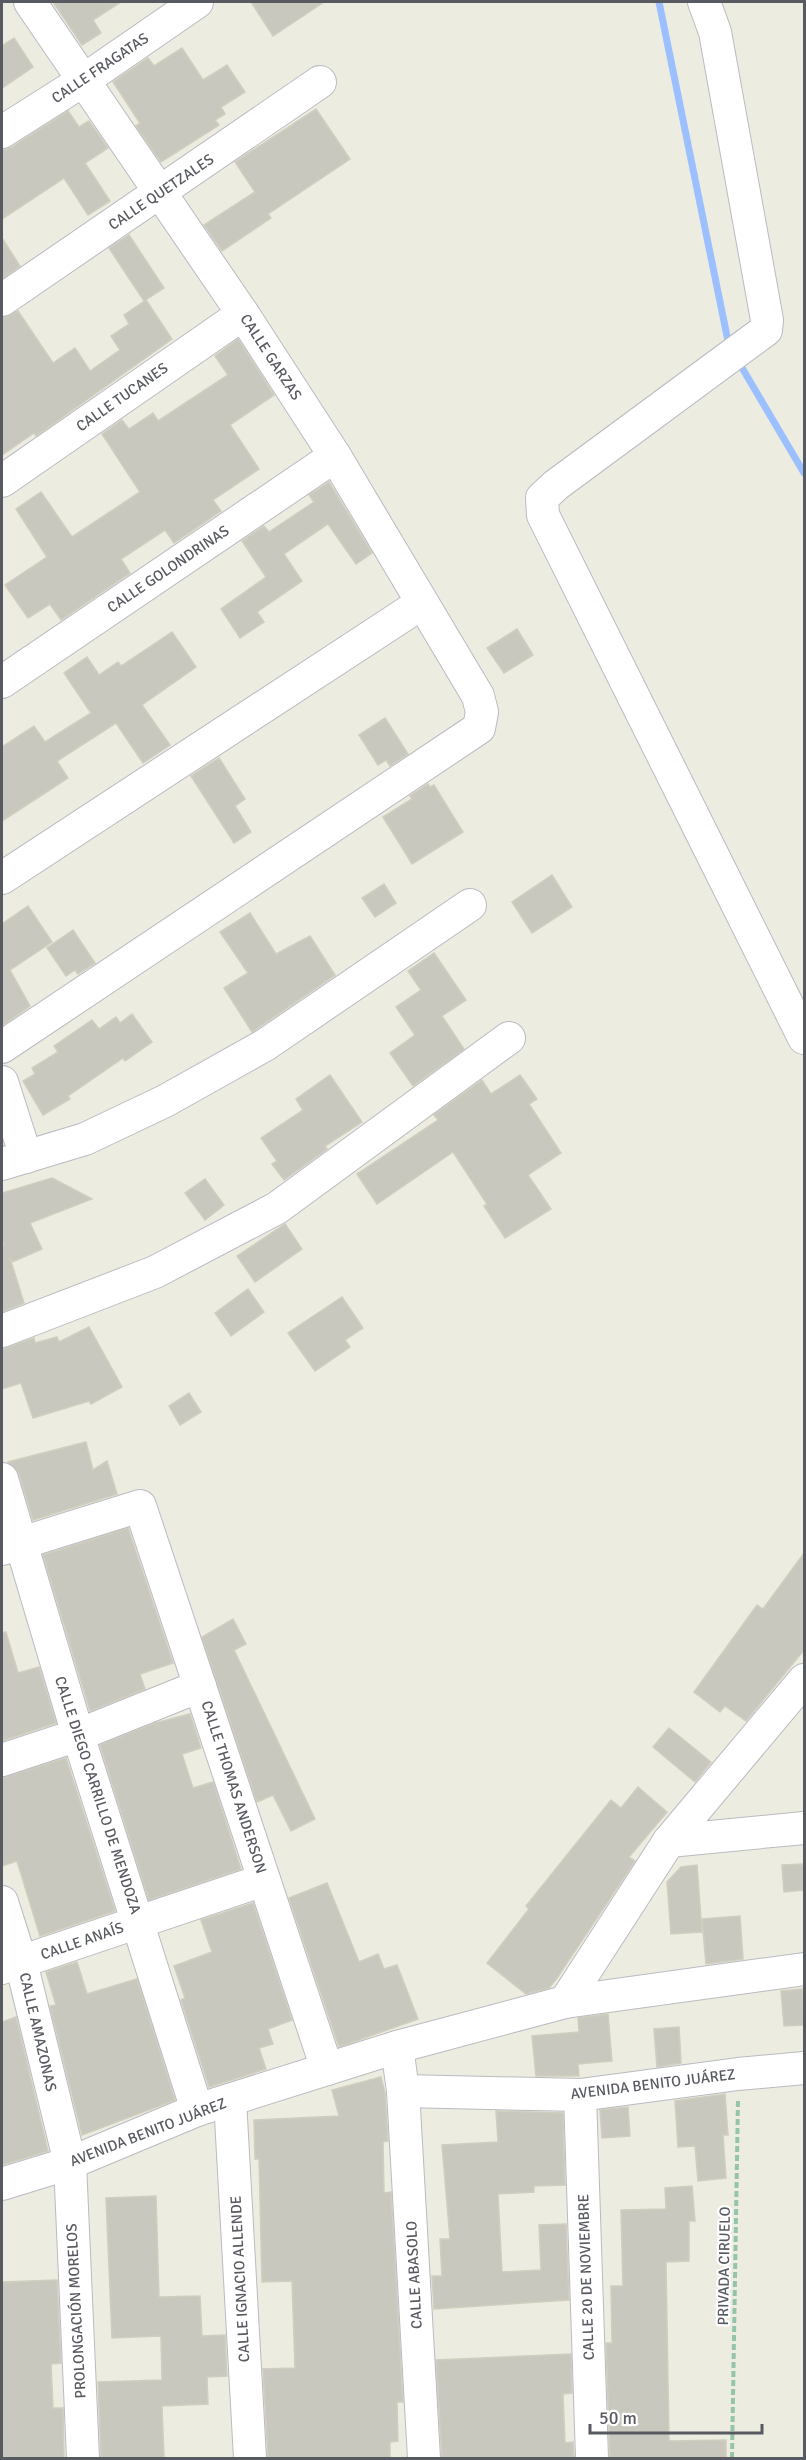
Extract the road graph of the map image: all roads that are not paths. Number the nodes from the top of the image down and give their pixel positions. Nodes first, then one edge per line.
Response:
1 (30, 2) edge
2 (197, 2) edge
3 (704, 2) edge
4 (84, 80) junction
5 (320, 82) dead end
6 (2, 132) edge
7 (162, 193) junction
8 (2, 300) edge
9 (243, 314) junction
10 (334, 456) junction
11 (2, 481) edge
12 (422, 603) junction
13 (2, 682) edge
14 (2, 878) edge
15 (470, 905) dead end
16 (508, 1038) dead end
17 (804, 1038) edge
18 (2, 1047) edge
19 (2, 1082) edge
20 (14, 1160) edge
21 (2, 1331) edge
22 (2, 1479) edge
23 (11, 1546) edge
24 (200, 1686) junction
25 (798, 1695) edge
26 (78, 1735) junction
27 (2, 1760) edge
28 (804, 1828) edge
29 (669, 1841) junction
30 (264, 1880) junction
31 (2, 1902) edge
32 (139, 1922) junction
33 (11, 1965) edge
34 (804, 1969) edge
35 (565, 2002) junction
36 (397, 2047) junction
37 (804, 2068) edge
38 (327, 2069) junction
39 (403, 2091) junction
40 (580, 2095) junction
41 (230, 2100) junction
42 (197, 2110) junction
43 (70, 2163) junction
44 (2, 2184) edge
45 (82, 2458) edge
46 (250, 2458) edge
47 (424, 2458) edge
48 (592, 2458) edge

1 - 4 street, CALLE GARZAS
2 - 4 street, CALLE FRAGATAS
3 - 17 street
4 - 6 street, CALLE FRAGATAS
4 - 7 street, CALLE GARZAS
5 - 7 street, CALLE QUETZALES
7 - 8 street, CALLE QUETZALES
7 - 9 street, CALLE GARZAS
9 - 10 street, CALLE GARZAS
9 - 11 street, CALLE TUCANES
10 - 12 street, CALLE GARZAS
10 - 13 street, CALLE GOLONDRINAS
12 - 14 street
12 - 18 street, CALLE GARZAS
15 - 20 street
16 - 21 street
19 - 20 street
22 - 23 street, CALLE DIEGO CARRILLO DE MENDOZA
23 - 24 street, CALLE THOMAS ANDERSON
23 - 26 street, CALLE DIEGO CARRILLO DE MENDOZA
24 - 26 street
24 - 30 street, CALLE THOMAS ANDERSON
25 - 29 street
26 - 27 street
26 - 32 street, CALLE DIEGO CARRILLO DE MENDOZA
28 - 29 street
29 - 35 street
30 - 32 street, CALLE ANAÍS
30 - 38 street, CALLE THOMAS ANDERSON
31 - 33 street, CALLE AMAZONAS
32 - 33 street, CALLE ANAÍS
32 - 42 street, CALLE DIEGO CARRILLO DE MENDOZA
33 - 43 street, CALLE AMAZONAS
34 - 35 street, AVENIDA BENITO JUÁREZ
35 - 36 street, AVENIDA BENITO JUÁREZ
36 - 38 street, AVENIDA BENITO JUÁREZ
36 - 39 street
37 - 40 street, AVENIDA BENITO JUÁREZ
38 - 41 street, AVENIDA BENITO JUÁREZ
39 - 40 street, AVENIDA BENITO JUÁREZ
39 - 47 street, CALLE ABASOLO
40 - 48 street, CALLE 20 DE NOVIEMBRE
41 - 42 street, AVENIDA BENITO JUÁREZ
41 - 46 street, CALLE IGNACIO ALLENDE
42 - 43 street, AVENIDA BENITO JUÁREZ
43 - 44 street, AVENIDA BENITO JUÁREZ
43 - 45 street, PROLONGACIÓN MORELOS

